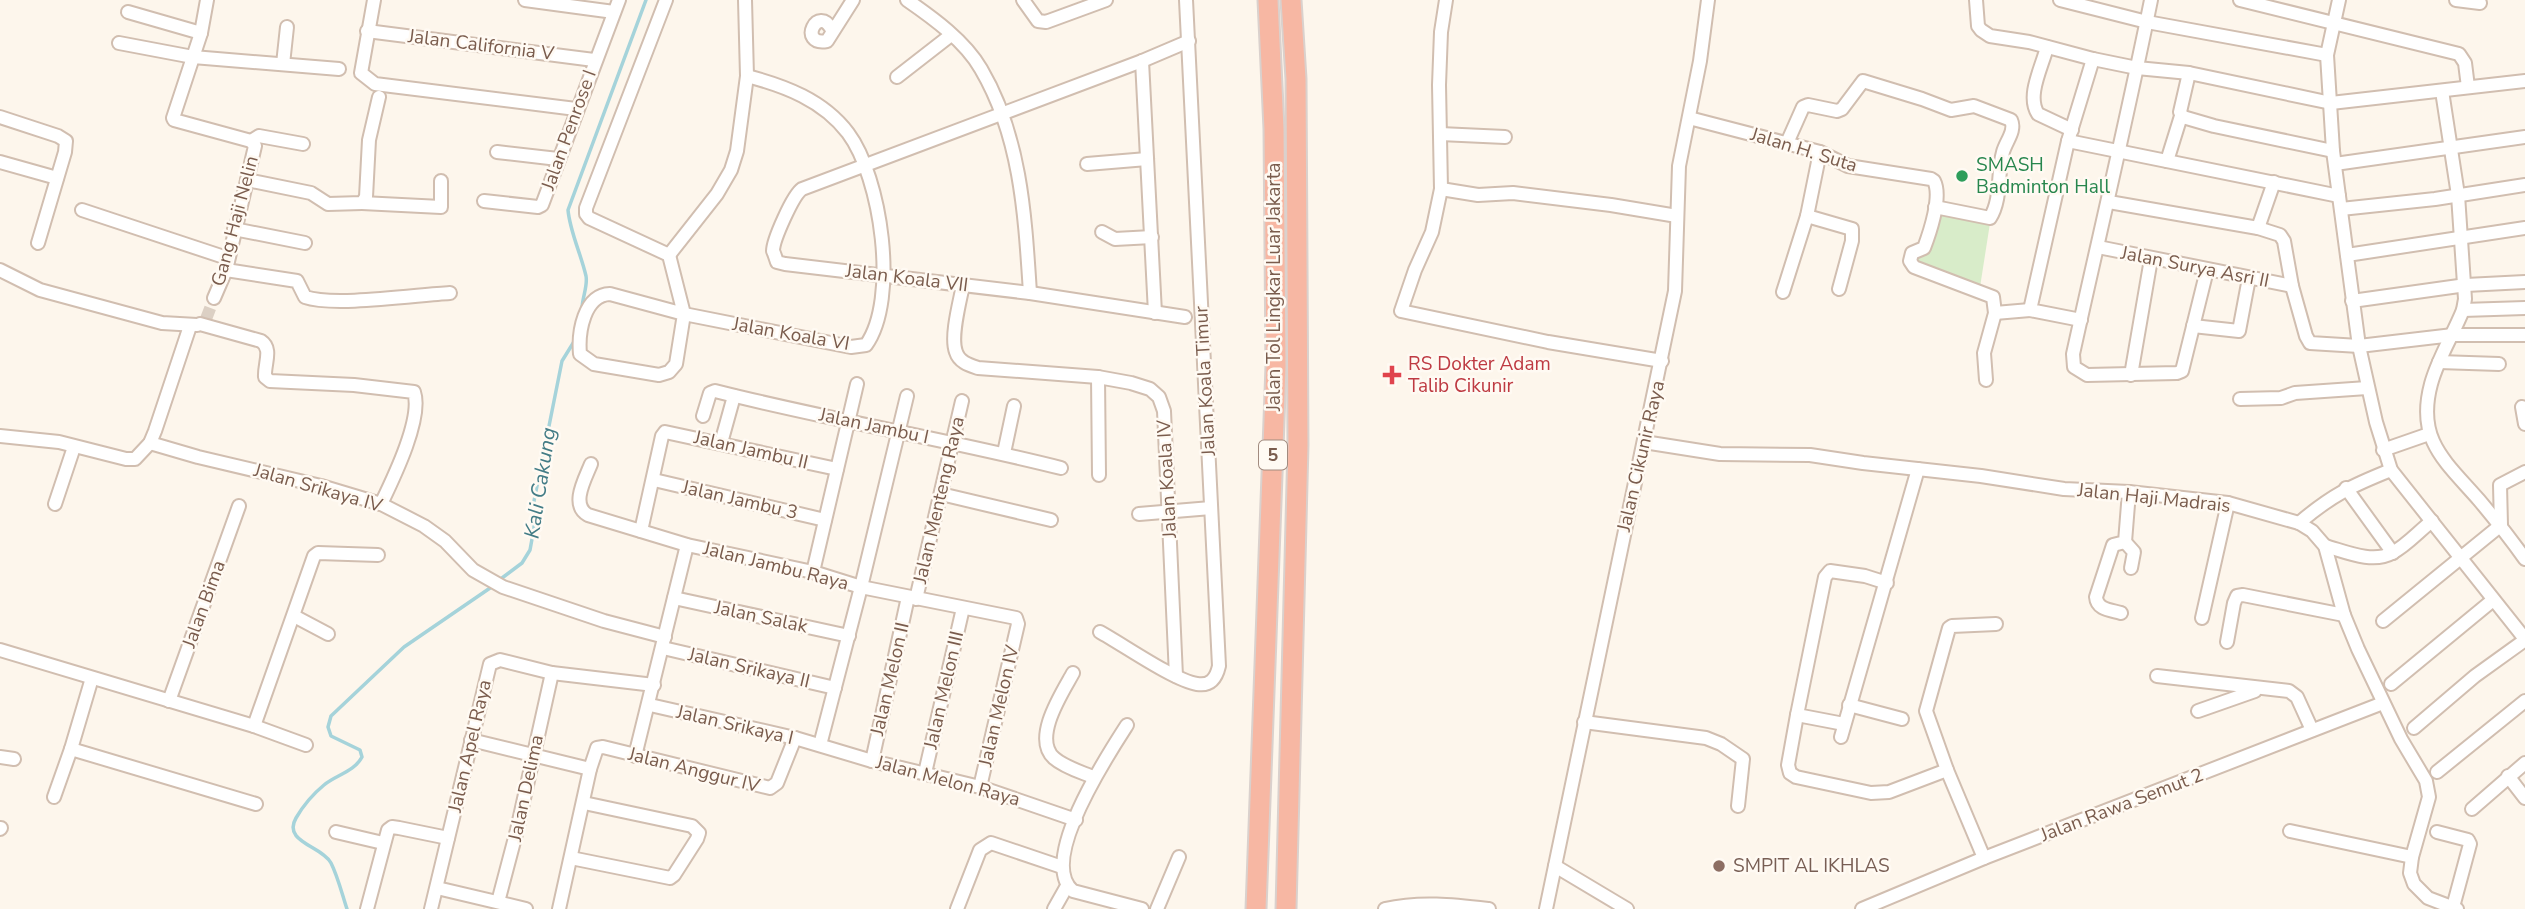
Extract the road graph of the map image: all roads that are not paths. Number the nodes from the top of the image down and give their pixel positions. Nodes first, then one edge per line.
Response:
1 (207, 0) edge
2 (374, 0) edge
3 (525, 0) edge
4 (666, 0) edge
5 (745, 0) edge
6 (853, 0) edge
7 (907, 0) edge
8 (1023, 0) edge
9 (1105, 0) edge
10 (1186, 0) edge
11 (1268, 0) edge
12 (1291, 0) edge
13 (1446, 0) edge
14 (1708, 0) edge
15 (1976, 0) edge
16 (2060, 0) edge
17 (2151, 0) edge
18 (2241, 0) edge
19 (2339, 0) edge
20 (2456, 0) edge
21 (2480, 3) dead end
22 (616, 6) edge
23 (128, 12) dead end
24 (2147, 22) junction
25 (2334, 24) junction
26 (287, 27) dead end
27 (832, 30) dead end
28 (367, 31) junction
29 (201, 33) junction
30 (951, 35) junction
31 (1189, 41) junction
32 (119, 43) dead end
33 (2048, 47) junction
34 (2327, 55) junction
35 (193, 57) junction
36 (594, 60) junction
37 (2094, 60) junction
38 (1142, 61) junction
39 (283, 64) junction
40 (2137, 68) junction
41 (339, 69) dead end
42 (2189, 73) junction
43 (747, 76) junction
44 (897, 77) dead end
45 (2525, 81) edge
46 (2468, 87) junction
47 (2442, 91) junction
48 (379, 97) dead end
49 (2331, 103) junction
50 (576, 109) junction
51 (1003, 113) junction
52 (2181, 116) junction
53 (0, 117) edge
54 (1689, 118) junction
55 (1440, 134) junction
56 (2070, 135) junction
57 (1505, 137) dead end
58 (2525, 137) edge
59 (251, 141) junction
60 (1787, 143) junction
61 (303, 144) dead end
62 (2450, 146) junction
63 (2118, 151) junction
64 (2333, 151) junction
65 (497, 152) dead end
66 (1820, 152) junction
67 (558, 159) junction
68 (1147, 159) junction
69 (2167, 161) junction
70 (0, 162) edge
71 (1087, 163) dead end
72 (2335, 164) junction
73 (866, 166) junction
74 (57, 178) junction
75 (247, 180) junction
76 (442, 181) dead end
77 (2274, 182) junction
78 (2525, 185) edge
79 (1441, 190) junction
80 (2458, 195) junction
81 (484, 201) dead end
82 (2109, 202) junction
83 (2340, 203) junction
84 (362, 204) junction
85 (1935, 207) junction
86 (82, 211) dead end
87 (1677, 216) junction
88 (1807, 216) junction
89 (2258, 228) junction
90 (234, 229) junction
91 (2525, 229) edge
92 (1102, 232) dead end
93 (1152, 237) junction
94 (2463, 239) junction
95 (38, 243) dead end
96 (305, 243) dead end
97 (2098, 247) junction
98 (669, 255) junction
99 (2347, 255) junction
100 (2151, 258) junction
101 (226, 264) junction
102 (0, 270) edge
103 (2207, 270) junction
104 (884, 275) junction
105 (2249, 278) junction
106 (2525, 282) edge
107 (963, 285) junction
108 (2466, 285) junction
109 (2292, 286) junction
110 (1839, 289) dead end
111 (1783, 292) dead end
112 (450, 293) dead end
113 (1030, 293) junction
114 (214, 298) tunnel mouth
115 (2352, 301) junction
116 (2525, 308) edge
117 (2030, 310) junction
118 (2463, 310) junction
119 (1155, 313) junction
120 (1995, 313) junction
121 (684, 314) junction
122 (1185, 317) dead end
123 (2081, 320) junction
124 (199, 323) junction
125 (2193, 326) junction
126 (2453, 335) junction
127 (2525, 335) edge
128 (2359, 346) junction
129 (1662, 361) junction
130 (2439, 362) junction
131 (2499, 364) dead end
132 (2131, 375) junction
133 (1098, 377) junction
134 (1986, 380) dead end
135 (857, 384) dead end
136 (2367, 388) junction
137 (734, 396) junction
138 (907, 396) dead end
139 (2240, 399) dead end
140 (962, 401) dead end
141 (1014, 405) dead end
142 (2522, 407) dead end
143 (703, 416) dead end
144 (849, 421) junction
145 (2525, 424) edge
146 (898, 432) junction
147 (2429, 434) junction
148 (0, 436) edge
149 (1644, 442) junction
150 (150, 443) junction
151 (721, 443) junction
152 (951, 443) junction
153 (74, 447) junction
154 (2383, 450) junction
155 (1004, 453) junction
156 (591, 464) dead end
157 (1061, 468) dead end
158 (837, 469) junction
159 (1918, 469) junction
160 (2391, 470) junction
161 (2525, 472) edge
162 (1099, 475) dead end
163 (654, 480) junction
164 (2346, 488) junction
165 (2129, 492) junction
166 (941, 494) junction
167 (2228, 503) junction
168 (55, 504) dead end
169 (381, 504) junction
170 (239, 506) dead end
171 (1211, 508) junction
172 (1168, 512) junction
173 (1139, 514) dead end
174 (825, 520) junction
175 (1051, 520) dead end
176 (2432, 521) junction
177 (2299, 523) junction
178 (2501, 525) junction
179 (641, 531) junction
180 (2125, 542) junction
181 (688, 545) junction
182 (2325, 546) junction
183 (2393, 553) junction
184 (378, 555) dead end
185 (2461, 557) junction
186 (2525, 559) edge
187 (2131, 568) dead end
188 (813, 572) junction
189 (1887, 583) junction
190 (861, 587) junction
191 (674, 598) junction
192 (912, 598) junction
193 (2493, 600) junction
194 (963, 608) junction
195 (2121, 613) dead end
196 (2344, 615) junction
197 (294, 616) junction
198 (2202, 618) dead end
199 (2383, 621) dead end
200 (1018, 624) joint
201 (1996, 624) dead end
202 (1100, 632) dead end
203 (328, 634) dead end
204 (849, 636) junction
205 (2525, 639) edge
206 (2227, 642) dead end
207 (664, 643) junction
208 (0, 650) edge
209 (552, 673) junction
210 (1073, 673) dead end
211 (1176, 676) junction
212 (2157, 676) dead end
213 (92, 678) junction
214 (2391, 684) dead end
215 (654, 685) junction
216 (835, 688) junction
217 (2259, 689) junction
218 (169, 701) junction
219 (2525, 701) edge
220 (2383, 703) junction
221 (650, 705) junction
222 (1849, 705) junction
223 (2198, 711) dead end
224 (1797, 715) junction
225 (1902, 719) dead end
226 (1584, 722) junction
227 (1844, 724) junction
228 (1127, 725) dead end
229 (254, 726) junction
230 (2414, 728) dead end
231 (2312, 730) junction
232 (1841, 737) dead end
233 (795, 738) junction
234 (471, 740) junction
235 (306, 745) dead end
236 (820, 745) junction
237 (71, 749) junction
238 (532, 754) junction
239 (635, 756) junction
240 (0, 757) edge
241 (14, 759) dead end
242 (872, 761) junction
243 (2525, 763) edge
244 (590, 769) junction
245 (1947, 770) junction
246 (2437, 772) dead end
247 (925, 773) junction
248 (2508, 776) junction
249 (1093, 777) junction
250 (980, 787) junction
251 (54, 797) dead end
252 (2525, 797) edge
253 (584, 803) junction
254 (256, 804) dead end
255 (1738, 806) dead end
256 (2472, 809) dead end
257 (1076, 820) junction
258 (2290, 831) dead end
259 (337, 832) dead end
260 (2437, 832) dead end
261 (449, 838) junction
262 (383, 843) junction
263 (1179, 856) dead end
264 (571, 858) junction
265 (1984, 858) junction
266 (2412, 858) junction
267 (1555, 866) junction
268 (1062, 867) junction
269 (437, 888) junction
270 (1070, 888) junction
271 (498, 902) junction
272 (2455, 908) edge
273 (368, 909) edge
274 (431, 909) edge
275 (526, 909) edge
276 (559, 909) edge
277 (957, 909) edge
278 (1054, 909) edge
279 (1064, 909) edge
280 (1142, 909) edge
281 (1157, 909) edge
282 (1256, 909) edge
283 (1286, 909) edge
284 (1385, 909) edge
285 (1489, 909) edge
286 (1546, 909) edge
287 (1627, 909) edge
288 (1862, 909) edge

1 - 29 street
2 - 28 street
3 - 22 street
4 - 98 street
5 - 43 street
6 - 27 street
7 - 30 street
8 - 9 street
10 - 31 street, Jalan Koala Timur
11 - 282 highway, Jalan Tol Lingkar Luar Jakarta / 5
12 - 283 highway, Jalan Tol Lingkar Luar Jakarta / 5
13 - 55 street
14 - 54 street, Jalan Cikunir Raya
15 - 33 street
16 - 24 street
17 - 24 street
18 - 25 street
19 - 25 street
20 - 21 street
22 - 36 street, Jalan Penrose I
23 - 29 street
24 - 34 street
24 - 40 street
25 - 34 street
25 - 46 street
26 - 39 street
28 - 36 street, Jalan California V
28 - 50 street
29 - 35 street
30 - 44 street
30 - 51 street
31 - 38 street
31 - 171 street, Jalan Koala Timur
32 - 35 street
33 - 37 street
33 - 56 street
34 - 49 street
35 - 39 street
35 - 59 street, Gang Haji Nelin
36 - 50 street, Jalan Penrose I
37 - 40 street
37 - 56 street
38 - 51 street
38 - 68 street
39 - 41 street
40 - 42 street
40 - 63 street
42 - 49 street
42 - 52 street
43 - 73 street
43 - 98 street
45 - 46 street
46 - 47 street
47 - 49 street
47 - 62 street
48 - 84 street
49 - 64 street
50 - 67 street, Jalan Penrose I
51 - 73 street
51 - 113 street
52 - 64 street
52 - 69 street
53 - 74 street
54 - 60 street, Jalan H. Suta
54 - 87 street, Jalan Cikunir Raya
55 - 57 street
55 - 79 street
56 - 63 street
56 - 117 street
58 - 62 street
59 - 61 street
59 - 75 street, Gang Haji Nelin
60 - 66 street, Jalan H. Suta
60 - 85 street
62 - 72 street
62 - 80 street
63 - 69 street
63 - 82 street
64 - 72 street
65 - 67 street
66 - 85 street, Jalan H. Suta
66 - 88 street
67 - 81 street, Jalan Penrose I
68 - 71 street
68 - 93 street
69 - 77 street
70 - 74 street
72 - 83 street
73 - 104 street
73 - 104 street, Jalan Koala VII
74 - 95 street
75 - 84 street
75 - 90 street, Gang Haji Nelin
76 - 84 street
77 - 83 street
77 - 89 street
78 - 80 street
79 - 87 street
79 - 129 street
80 - 83 street
80 - 94 street
82 - 89 street
82 - 97 street
83 - 99 street
85 - 120 street
86 - 101 street
87 - 129 street, Jalan Cikunir Raya
88 - 110 street
88 - 111 street
89 - 109 street
90 - 96 street
90 - 101 street, Gang Haji Nelin
91 - 94 street
92 - 93 street
93 - 119 street
94 - 99 street
94 - 108 street
97 - 100 street, Jalan Surya Asri II
97 - 123 street
98 - 121 street
99 - 115 street
100 - 103 street, Jalan Surya Asri II
100 - 132 street
101 - 112 street
101 - 114 street, Gang Haji Nelin
102 - 124 street
103 - 105 street, Jalan Surya Asri II
103 - 125 street
104 - 107 street, Jalan Koala VII
104 - 121 street, Jalan Koala VI
105 - 109 street, Jalan Surya Asri II
105 - 125 street
106 - 108 street
107 - 113 street, Jalan Koala VII
107 - 133 street, Jalan Koala IV
108 - 115 street
108 - 118 street
109 - 128 street
113 - 119 street, Jalan Koala VII
115 - 128 street
116 - 118 street
117 - 120 street
117 - 123 street
118 - 126 street
119 - 122 street, Jalan Koala VII
120 - 134 street
121 - 121 street
123 - 132 street
124 - 150 street
124 - 169 street
125 - 132 street
126 - 127 street
126 - 128 street
126 - 130 street
128 - 136 street
129 - 149 street, Jalan Cikunir Raya
130 - 131 street
130 - 147 street
133 - 162 street
133 - 172 street, Jalan Koala IV
135 - 144 street
136 - 139 street
136 - 154 street
137 - 143 street, Jalan Jambu I
137 - 144 street, Jalan Jambu I
137 - 151 street
138 - 146 street
140 - 152 street, Jalan Menteng Raya
141 - 155 street
142 - 145 street
144 - 146 street, Jalan Jambu I
144 - 158 street
146 - 152 street, Jalan Jambu I
146 - 190 street
147 - 154 street
147 - 178 street
148 - 153 street
149 - 159 street, Jalan Haji Madrais
149 - 226 street, Jalan Cikunir Raya
150 - 153 street
150 - 169 street, Jalan Srikaya IV
151 - 158 street, Jalan Jambu II
151 - 163 street, Jalan Jambu II
152 - 155 street, Jalan Jambu I
152 - 166 street, Jalan Menteng Raya
153 - 168 street
154 - 160 street
155 - 157 street, Jalan Jambu I
156 - 179 street, Jalan Jambu Raya
158 - 174 street
159 - 165 street, Jalan Haji Madrais
159 - 189 street
160 - 164 street
160 - 176 street
161 - 178 street
163 - 174 street, Jalan Jambu 3
163 - 179 street
164 - 177 street
164 - 183 street
165 - 167 street, Jalan Haji Madrais
165 - 180 street
166 - 175 street
166 - 192 street, Jalan Menteng Raya
167 - 177 street, Jalan Haji Madrais
167 - 198 street
169 - 207 street, Jalan Srikaya IV
170 - 218 street, Jalan Bima
171 - 172 street
171 - 211 street, Jalan Koala Timur
172 - 173 street
172 - 211 street, Jalan Koala IV
174 - 188 street
176 - 183 street
176 - 185 street
177 - 182 street, Jalan Haji Madrais
178 - 185 street
178 - 186 street
179 - 181 street, Jalan Jambu Raya
180 - 187 street
180 - 195 street
181 - 188 street, Jalan Jambu Raya
181 - 191 street
182 - 183 street
182 - 196 street
184 - 197 street
185 - 193 street
185 - 199 street
188 - 190 street, Jalan Jambu Raya
189 - 222 street
189 - 224 street
190 - 192 street, Jalan Jambu Raya
190 - 204 street
191 - 204 street, Jalan Salak
191 - 207 street
192 - 194 street, Jalan Jambu Raya
192 - 242 street, Jalan Melon II
193 - 205 street
193 - 214 street
194 - 200 street, Jalan Jambu Raya
194 - 247 street, Jalan Melon III
196 - 206 street
196 - 220 street
197 - 203 street
197 - 229 street
200 - 250 street, Jalan Melon IV
201 - 245 street
202 - 211 street
204 - 216 street
205 - 230 street
207 - 215 street
207 - 216 street, Jalan Srikaya II
208 - 213 street
209 - 215 street, Jalan Apel Raya
209 - 234 street, Jalan Apel Raya
209 - 238 street, Jalan Delima
210 - 249 street
212 - 217 street
213 - 218 street
213 - 237 street
215 - 221 street
216 - 236 street
217 - 223 street
217 - 231 street
218 - 229 street
219 - 246 street
220 - 231 street, Jalan Rawa Semut 2
220 - 266 street
221 - 233 street, Jalan Srikaya I
221 - 239 street
222 - 225 street
222 - 227 street
224 - 227 street
224 - 245 street
226 - 255 street
226 - 267 street, Jalan Cikunir Raya
227 - 232 street
228 - 249 street
229 - 235 street
231 - 265 street, Jalan Rawa Semut 2
233 - 236 street, Jalan Srikaya I
233 - 239 street, Jalan Anggur IV
234 - 238 street
234 - 261 street, Jalan Apel Raya
236 - 242 street, Jalan Melon Raya
237 - 251 street
237 - 254 street
238 - 244 street
238 - 271 street, Jalan Delima
239 - 244 street, Jalan Anggur IV
240 - 241 street
242 - 247 street, Jalan Melon Raya
243 - 248 street
244 - 253 street
245 - 265 street
247 - 250 street, Jalan Melon Raya
248 - 252 street
248 - 256 street
249 - 257 street
250 - 257 street, Jalan Melon Raya
253 - 264 street
253 - 264 street
257 - 268 street
258 - 266 street
259 - 262 street
260 - 272 street
261 - 262 street
261 - 269 street, Jalan Apel Raya
262 - 273 street
263 - 281 street
264 - 276 street
265 - 288 street, Jalan Rawa Semut 2
266 - 272 street
267 - 286 street, Jalan Cikunir Raya
267 - 287 street
268 - 270 street
268 - 277 street
269 - 271 street
269 - 274 street, Jalan Apel Raya
270 - 278 street
270 - 279 street
270 - 280 street
271 - 275 street
284 - 285 street

